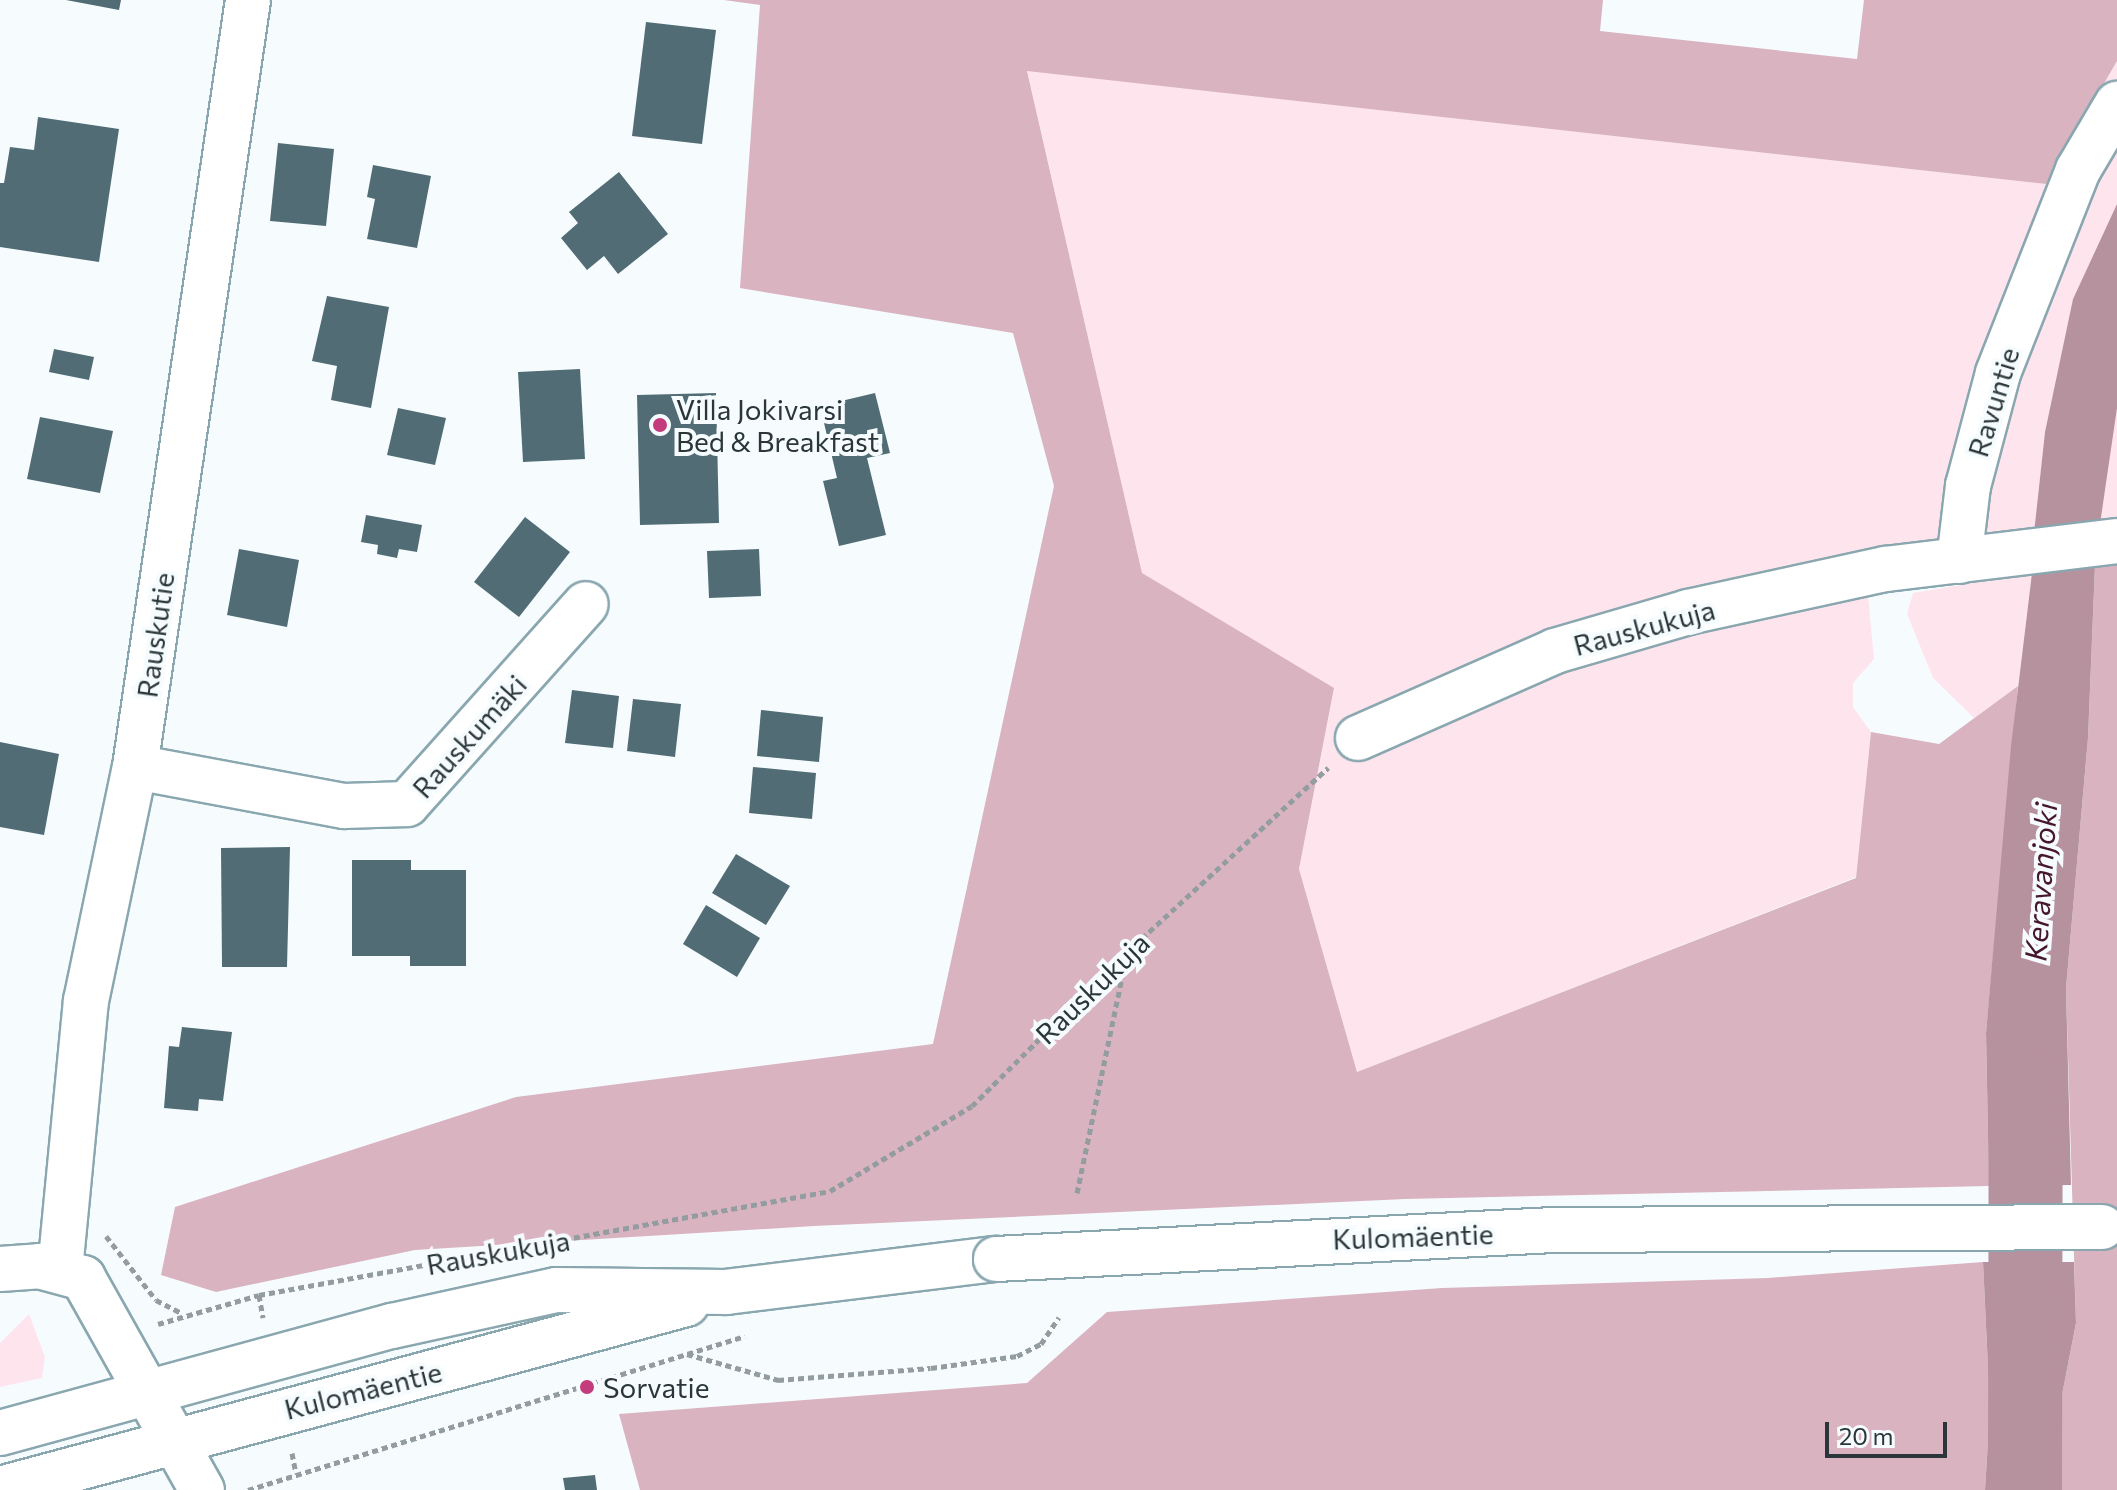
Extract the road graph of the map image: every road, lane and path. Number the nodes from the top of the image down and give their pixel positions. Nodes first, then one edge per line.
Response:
1 (248, 0) edge
2 (2117, 104) edge
3 (2115, 541) edge
4 (1959, 561) junction
5 (586, 604) dead end
6 (1358, 738) joint
7 (135, 767) junction
8 (1127, 952) junction
9 (1077, 1193) dead end
10 (2110, 1227) edge
11 (0, 1269) edge
12 (60, 1270) junction
13 (726, 1292) junction
14 (181, 1314) dead end
15 (1059, 1317) dead end
16 (753, 1333) dead end
17 (684, 1353) junction
18 (147, 1393) junction
19 (0, 1433) edge
20 (175, 1440) junction
21 (273, 1481) junction
22 (0, 1489) edge
23 (202, 1490) edge
24 (248, 1490) edge
25 (271, 1490) edge

1 - 7 street, Rauskutie
2 - 4 street, Ravuntie
3 - 4 street
4 - 6 street, Rauskukuja
5 - 7 street, Rauskumäki
6 - 8 path, Rauskukuja
7 - 12 street, Rauskutie
8 - 9 path
8 - 14 path, Rauskukuja
10 - 13 street, Kulomäentie, bridge
11 - 12 street
12 - 18 street
13 - 18 street, Kulomäentie
13 - 20 street, Kulomäentie
15 - 17 path
16 - 17 path
17 - 21 path
18 - 19 street, Kulomäentie
18 - 20 street
20 - 22 street, Kulomäentie
20 - 23 street
21 - 24 path
21 - 25 path

